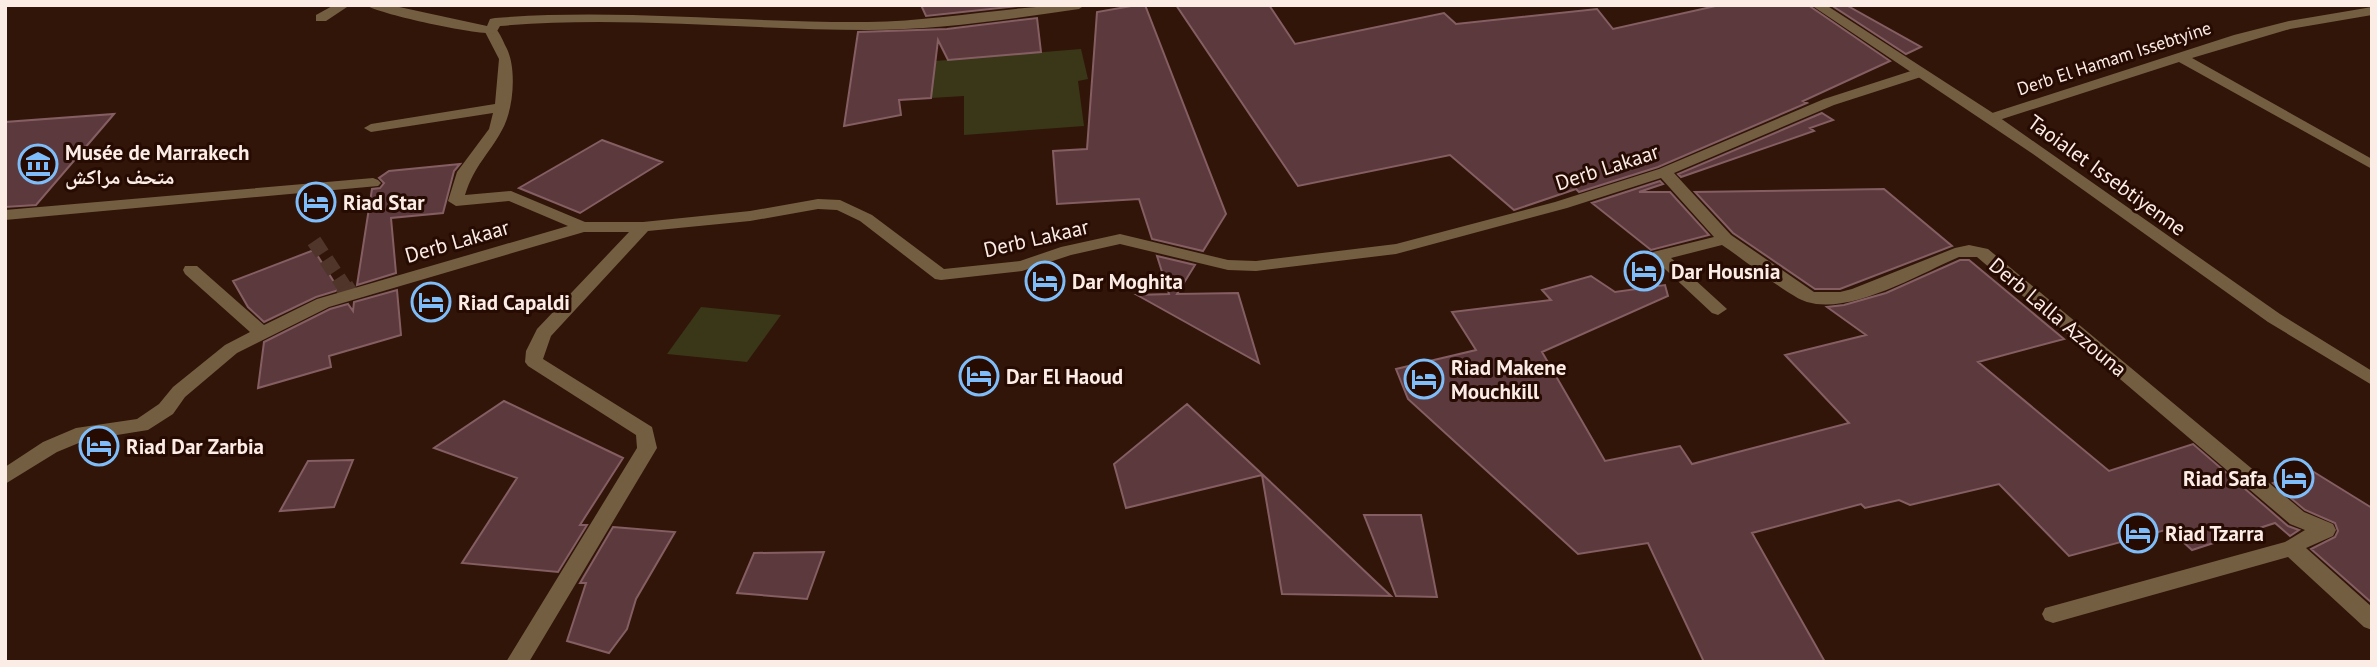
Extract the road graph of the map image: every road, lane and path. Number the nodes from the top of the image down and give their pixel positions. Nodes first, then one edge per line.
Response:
1 (346, 5) edge
2 (370, 5) edge
3 (1079, 5) edge
4 (1817, 5) edge
5 (2372, 11) edge
6 (321, 18) dead end
7 (491, 30) junction
8 (2181, 57) junction
9 (1919, 73) junction
10 (502, 107) junction
11 (1991, 118) junction
12 (371, 128) dead end
13 (2372, 165) edge
14 (1664, 172) junction
15 (373, 183) dead end
16 (5, 215) edge
17 (583, 227) junction
18 (643, 227) junction
19 (1725, 239) junction
20 (191, 270) dead end
21 (1718, 309) dead end
22 (261, 332) junction
23 (2372, 379) edge
24 (5, 477) edge
25 (2292, 548) junction
26 (2053, 614) dead end
27 (2372, 621) edge
28 (517, 662) edge

1 - 2 street
1 - 6 street
2 - 7 street
3 - 7 street
4 - 9 street, Taoialet Issebtiyenne
5 - 8 street, Derb El Hamam Issebtyine
7 - 10 street
8 - 11 street, Derb El Hamam Issebtyine
8 - 13 street
9 - 11 street, Taoialet Issebtiyenne
9 - 14 street, Derb Lakaar
10 - 12 street
10 - 17 street
11 - 23 street, Taoialet Issebtiyenne
14 - 18 street, Derb Lakaar
14 - 19 street, Derb Lalla Azzouna
15 - 16 street
17 - 18 street, Derb Lakaar
17 - 22 street, Derb Lakaar
18 - 28 street
19 - 21 street
19 - 25 street, Derb Lalla Azzouna
20 - 22 street
22 - 24 street, Derb Lakaar
25 - 26 street, Derb Lalla Azzouna
25 - 27 street

